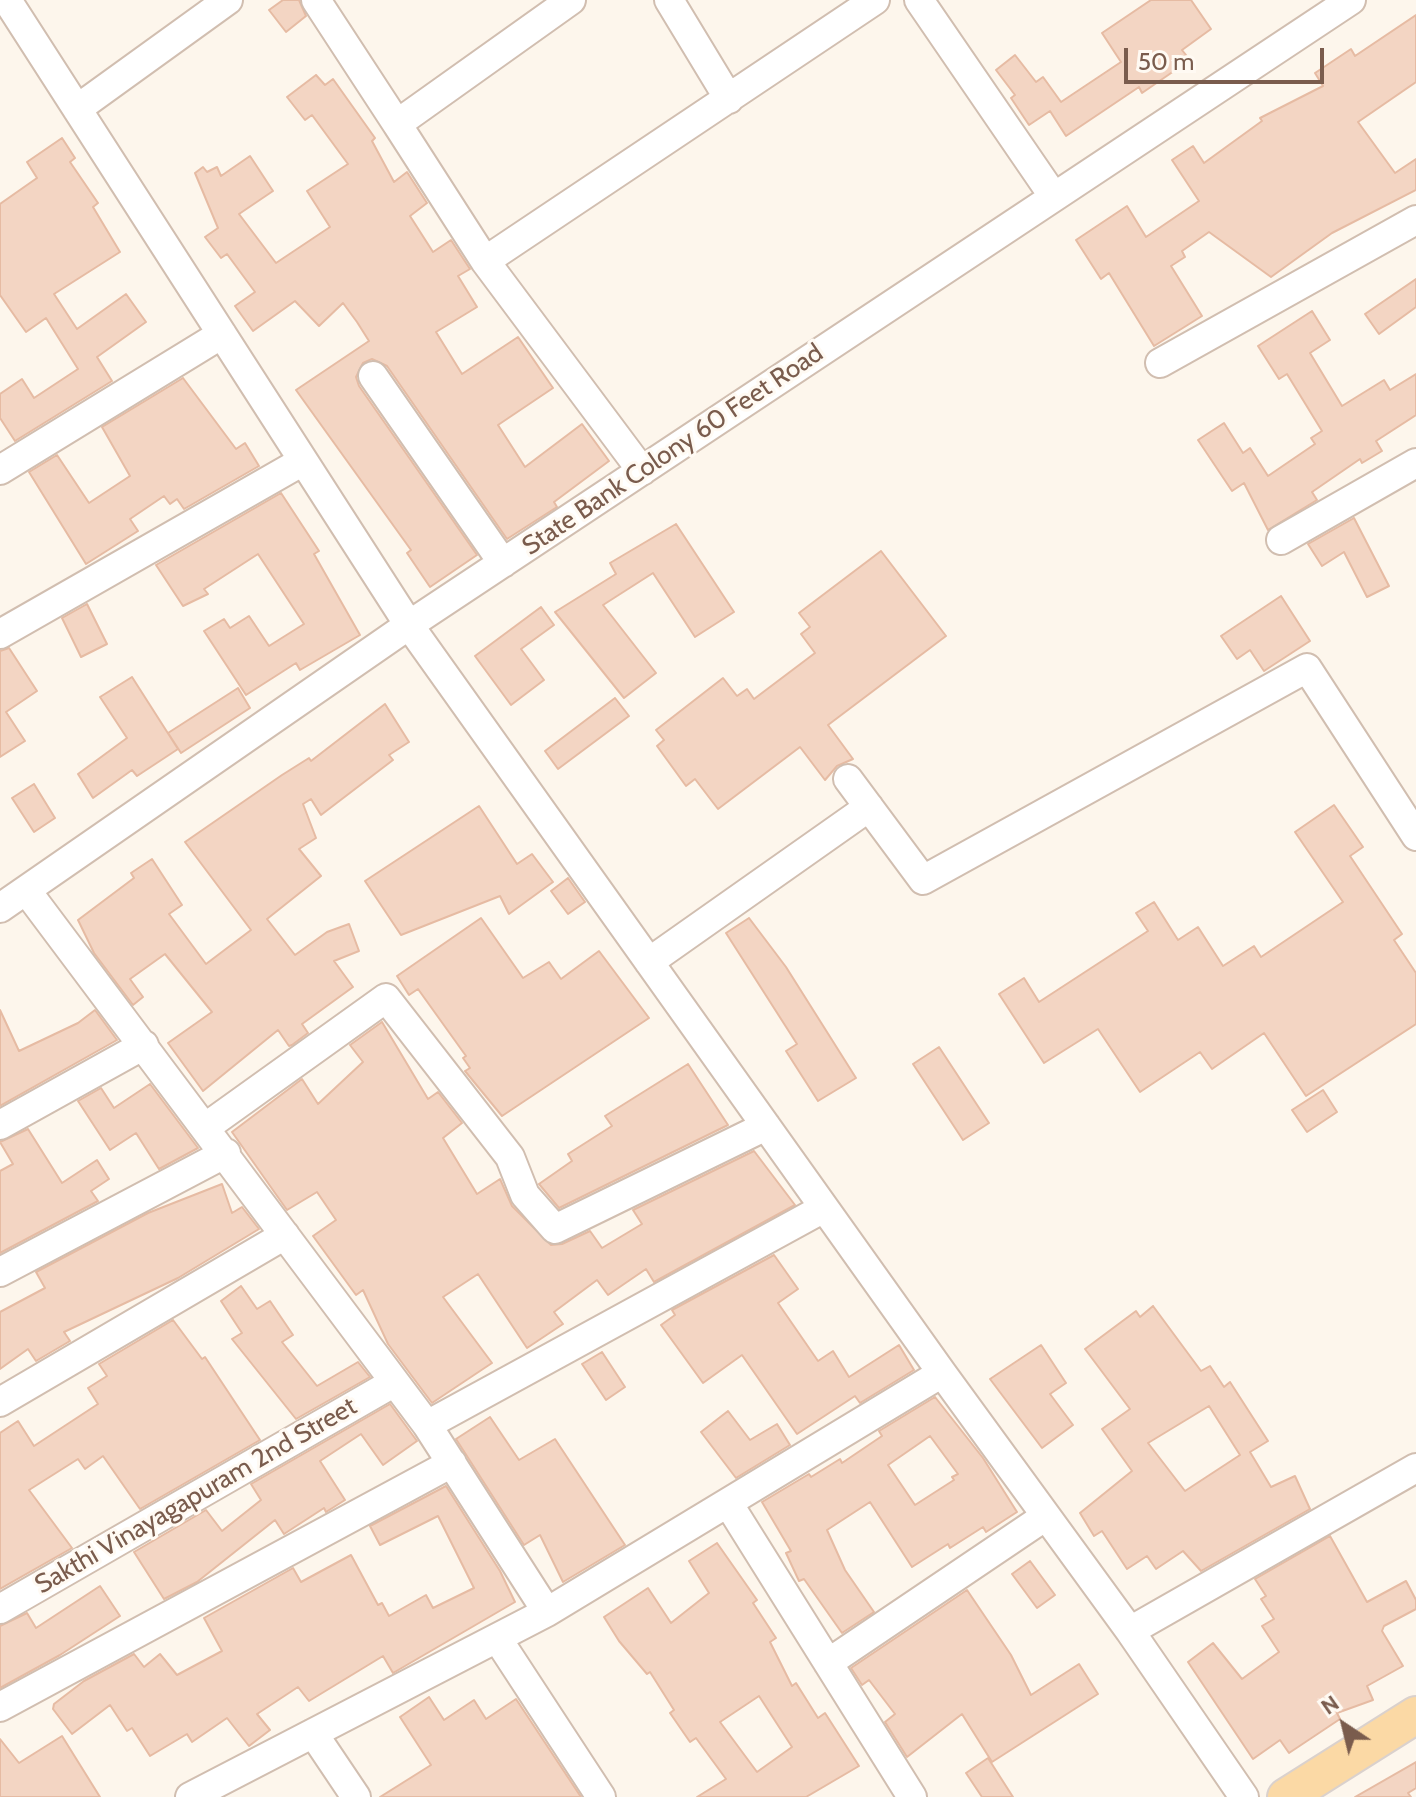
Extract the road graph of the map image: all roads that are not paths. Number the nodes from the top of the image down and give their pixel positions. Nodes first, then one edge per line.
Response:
1 (228, 0) edge
2 (316, 0) edge
3 (571, 0) edge
4 (669, 0) edge
5 (875, 0) edge
6 (919, 0) edge
7 (1351, 0) edge
8 (8, 14) edge
9 (729, 99) junction
10 (77, 109) junction
11 (397, 124) junction
12 (1054, 197) junction
13 (1416, 220) edge
14 (485, 261) junction
15 (222, 334) junction
16 (1160, 363) dead end
17 (373, 376) dead end
18 (303, 461) junction
19 (1416, 463) edge
20 (0, 470) edge
21 (642, 471) junction
22 (1281, 540) dead end
23 (503, 563) junction
24 (409, 625) junction
25 (0, 634) edge
26 (848, 779) dead end
27 (869, 807) junction
28 (1416, 836) edge
29 (26, 890) junction
30 (0, 908) edge
31 (649, 962) junction
32 (144, 1045) junction
33 (0, 1125) edge
34 (766, 1126) junction
35 (206, 1127) junction
36 (226, 1153) junction
37 (824, 1208) junction
38 (285, 1235) junction
39 (0, 1272) edge
40 (942, 1373) junction
41 (393, 1383) junction
42 (0, 1402) edge
43 (427, 1425) junction
44 (452, 1463) junction
45 (1416, 1468) edge
46 (728, 1503) junction
47 (1046, 1516) junction
48 (0, 1609) edge
49 (547, 1612) junction
50 (1130, 1631) junction
51 (497, 1638) junction
52 (828, 1663) junction
53 (0, 1707) edge
54 (1416, 1715) edge
55 (313, 1733) junction
56 (904, 1794) edge
57 (190, 1797) edge
58 (356, 1797) edge
59 (601, 1797) edge
60 (1244, 1797) edge
61 (1286, 1797) edge

1 - 10 street
2 - 11 street
3 - 11 street
4 - 9 street
5 - 9 street
6 - 12 street
7 - 12 street, State Bank Colony 60 Feet Road
8 - 10 street
9 - 14 street
10 - 15 street
11 - 14 street
12 - 21 street, State Bank Colony 60 Feet Road
13 - 16 street
14 - 21 street
15 - 18 street
15 - 20 street
17 - 23 street
18 - 24 street
18 - 25 street
19 - 22 street
21 - 23 street, State Bank Colony 60 Feet Road
23 - 24 street, State Bank Colony 60 Feet Road
24 - 29 street, State Bank Colony 60 Feet Road
24 - 31 street
26 - 27 street
27 - 28 street
27 - 31 street
29 - 30 street, State Bank Colony 60 Feet Road
29 - 32 street
31 - 34 street
32 - 33 street
32 - 35 street
34 - 35 street
34 - 37 street
35 - 36 street
36 - 38 street
36 - 39 street
37 - 40 street
37 - 43 street
38 - 41 street
38 - 42 street
40 - 46 street
40 - 47 street
41 - 43 street
41 - 48 street, Sakthi Vinayagapuram 2nd Street
43 - 44 street
44 - 49 street
44 - 53 street
45 - 50 street
46 - 49 street
46 - 52 street
47 - 50 street
47 - 52 street
49 - 51 street
50 - 60 street
51 - 55 street
51 - 59 street
52 - 56 street
54 - 61 main road
55 - 57 street
55 - 58 street

